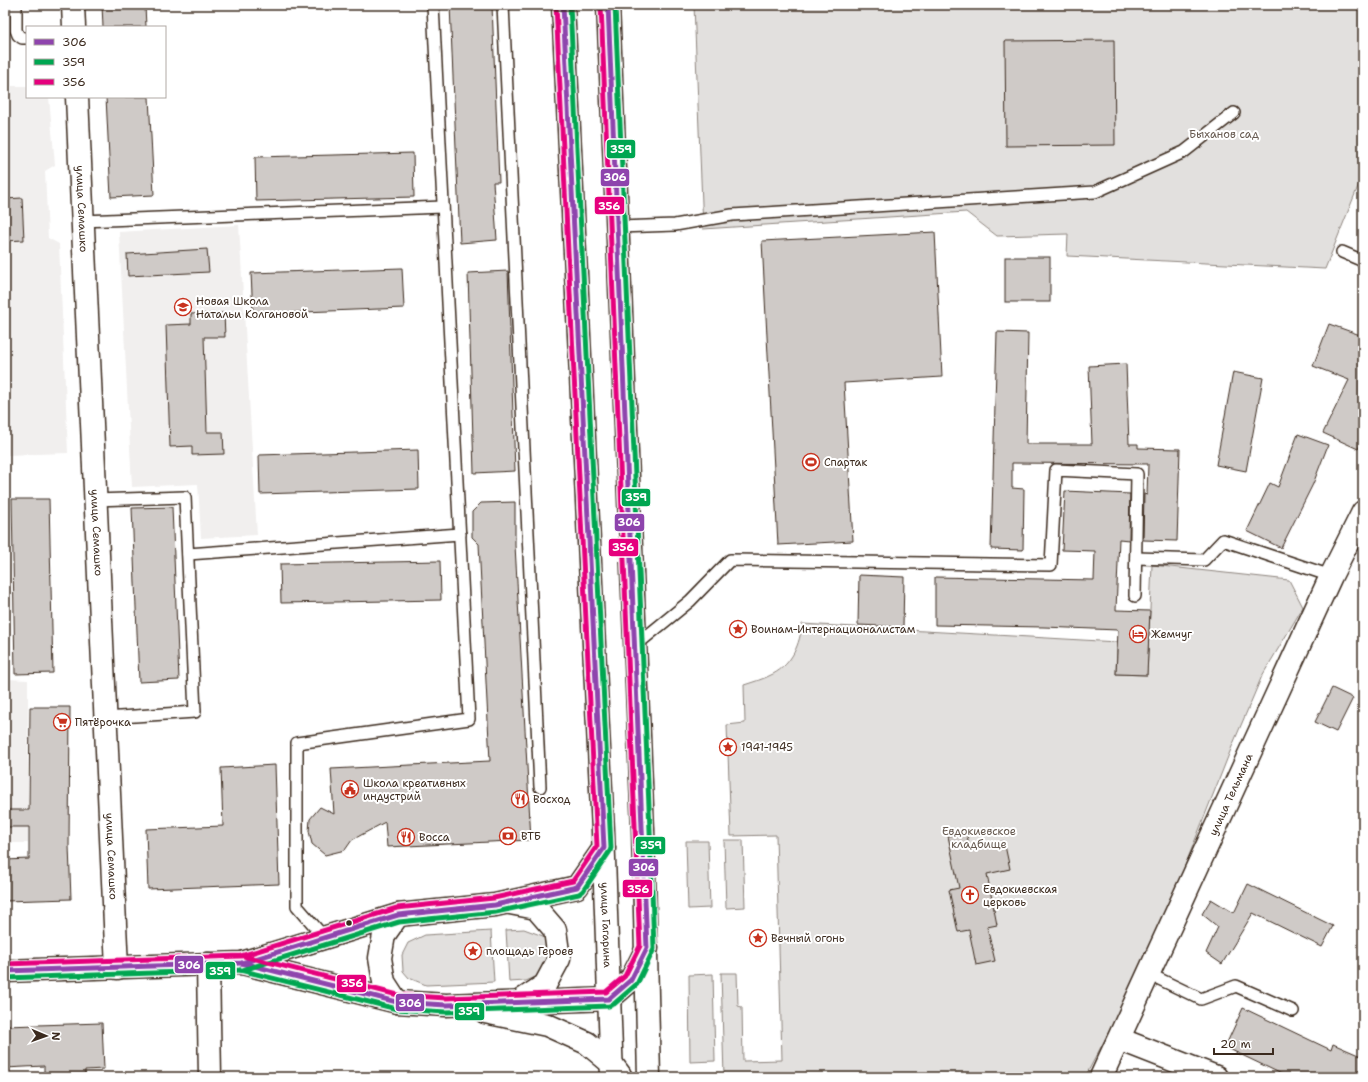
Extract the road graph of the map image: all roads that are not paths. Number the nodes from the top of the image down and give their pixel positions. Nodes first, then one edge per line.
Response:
1 (16, 5) edge
2 (73, 5) edge
3 (433, 5) edge
4 (503, 5) edge
5 (563, 5) edge
6 (608, 5) edge
7 (74, 26) edge
8 (26, 38) edge
9 (77, 98) edge
10 (1234, 113) dead end
11 (443, 207) junction
12 (82, 221) junction
13 (619, 227) junction
14 (1342, 252) dead end
15 (1363, 261) edge
16 (95, 500) junction
17 (1363, 512) edge
18 (460, 534) junction
19 (188, 554) junction
20 (1136, 558) junction
21 (1331, 576) junction
22 (1135, 596) dead end
23 (636, 645) junction
24 (106, 718) junction
25 (540, 787) dead end
26 (604, 848) junction
27 (507, 902) junction
28 (398, 915) junction
29 (324, 937) junction
30 (647, 948) junction
31 (242, 963) junction
32 (208, 964) junction
33 (117, 968) junction
34 (5, 971) edge
35 (1149, 974) junction
36 (609, 999) junction
37 (397, 1002) junction
38 (518, 1002) junction
39 (446, 1005) junction
40 (1293, 1011) dead end
41 (1119, 1038) junction
42 (615, 1072) edge
43 (210, 1077) edge
44 (649, 1077) edge
45 (1101, 1077) edge
46 (1216, 1077) edge

1 - 8 lane
2 - 7 main road
3 - 11 lane
4 - 25 lane
5 - 26 main road, улица Гагарина
6 - 13 main road
9 - 12 main road, улица Семашко
10 - 13 lane
11 - 12 lane
11 - 18 lane
12 - 16 main road, улица Семашко
13 - 23 main road
14 - 15 lane
16 - 19 lane
16 - 24 main road, улица Семашко
17 - 21 main road, улица Тельмана
18 - 19 lane
18 - 29 lane
19 - 24 lane
20 - 21 lane
20 - 22 lane
20 - 23 lane
21 - 35 main road, улица Тельмана
23 - 30 main road
24 - 33 main road, улица Семашко
26 - 27 main road
26 - 36 main road, улица Гагарина
27 - 28 main road
27 - 38 main road
28 - 29 main road
28 - 37 main road
29 - 31 main road
30 - 36 main road
30 - 44 main road
31 - 32 main road
31 - 37 main road
32 - 33 main road
32 - 43 main road
33 - 34 main road
35 - 40 lane
35 - 41 main road, улица Тельмана
36 - 38 main road
36 - 42 main road, улица Гагарина
37 - 39 main road
38 - 39 main road
39 - 42 main road
41 - 45 main road, улица Тельмана
41 - 46 main road

